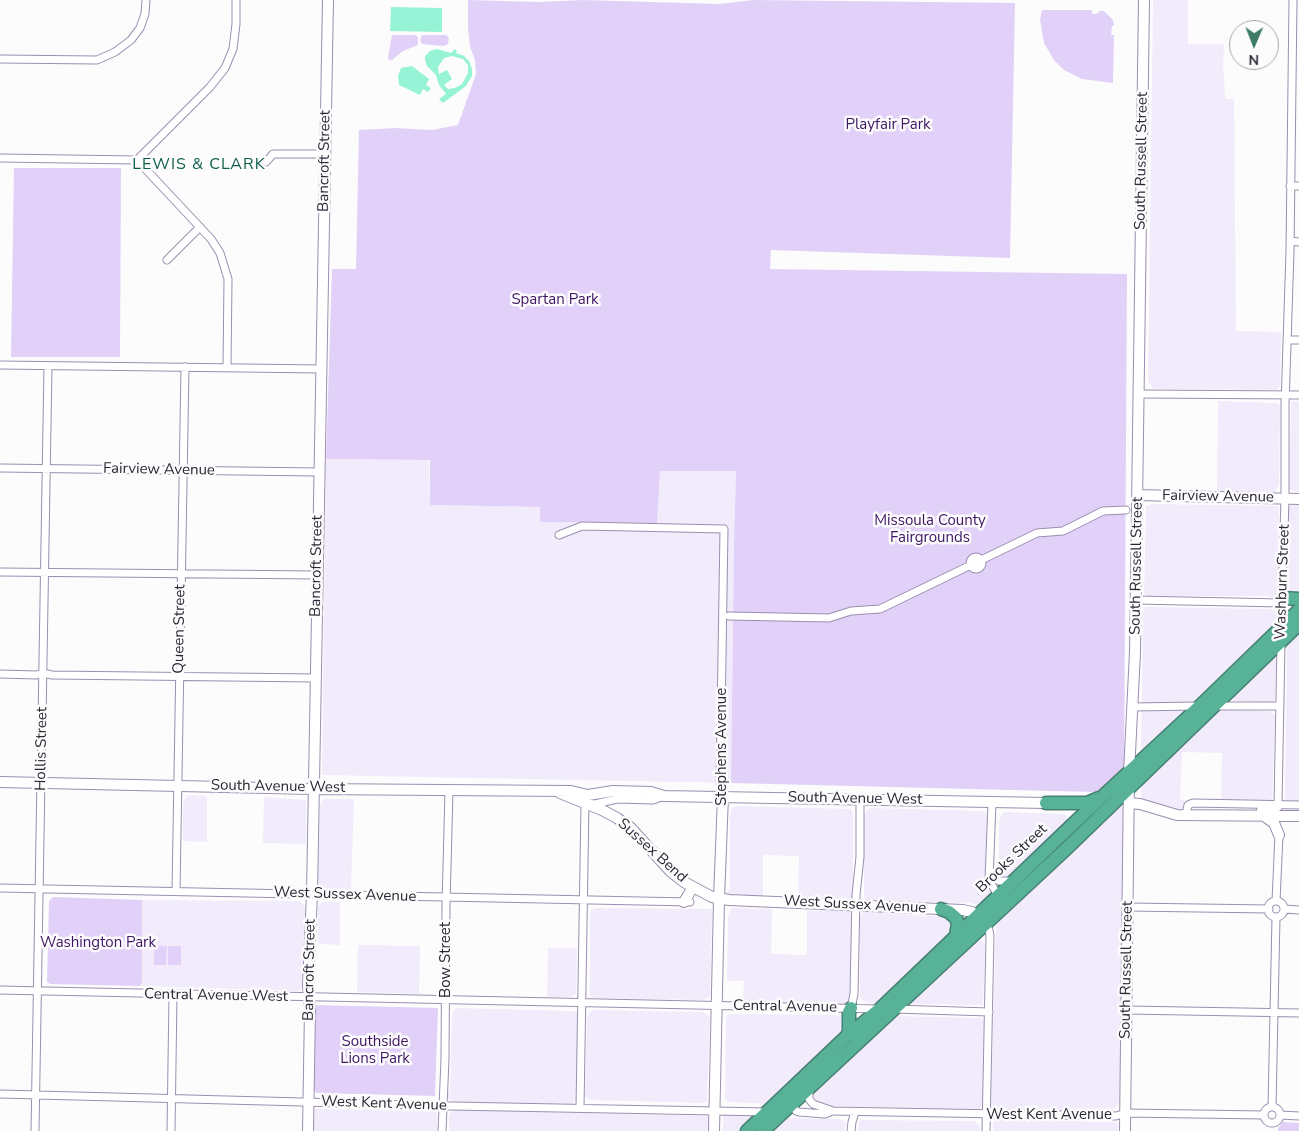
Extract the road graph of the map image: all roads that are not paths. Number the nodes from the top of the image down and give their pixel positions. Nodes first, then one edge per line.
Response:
1 (146, 0) edge
2 (236, 0) edge
3 (328, 0) edge
4 (1144, 0) edge
5 (1293, 0) edge
6 (0, 59) edge
7 (324, 154) junction
8 (0, 158) edge
9 (137, 160) junction
10 (266, 162) dead end
11 (1290, 186) junction
12 (1299, 186) edge
13 (200, 227) junction
14 (1290, 241) junction
15 (1299, 242) edge
16 (167, 260) dead end
17 (1287, 340) junction
18 (1299, 340) edge
19 (0, 365) edge
20 (48, 366) junction
21 (185, 367) junction
22 (227, 368) junction
23 (322, 369) junction
24 (1139, 394) junction
25 (1285, 394) junction
26 (1299, 395) edge
27 (0, 468) edge
28 (46, 469) junction
29 (183, 470) junction
30 (319, 472) junction
31 (1138, 495) junction
32 (1285, 499) junction
33 (1299, 499) edge
34 (1126, 510) dead end
35 (559, 535) dead end
36 (0, 572) edge
37 (44, 572) junction
38 (181, 574) junction
39 (317, 575) junction
40 (1299, 599) edge
41 (1136, 600) junction
42 (1282, 600) junction
43 (1299, 610) edge
44 (729, 616) dead end
45 (1299, 624) edge
46 (1281, 628) junction
47 (1281, 642) junction
48 (44, 673) junction
49 (0, 674) edge
50 (180, 676) junction
51 (315, 678) junction
52 (1200, 706) junction
53 (1214, 706) junction
54 (1280, 706) junction
55 (1132, 707) junction
56 (1129, 773) junction
57 (0, 782) edge
58 (42, 783) junction
59 (178, 785) junction
60 (1129, 788) junction
61 (313, 789) junction
62 (449, 790) junction
63 (557, 792) junction
64 (664, 796) junction
65 (723, 796) junction
66 (860, 799) junction
67 (1107, 801) junction
68 (585, 803) junction
69 (992, 803) junction
70 (1046, 803) junction
71 (1129, 803) junction
72 (1278, 805) junction
73 (1299, 805) edge
74 (1186, 814) junction
75 (1227, 815) junction
76 (1264, 816) junction
77 (1294, 816) edge
78 (1072, 821) junction
79 (1279, 834) junction
80 (990, 870) junction
81 (1015, 880) junction
82 (693, 887) junction
83 (0, 888) edge
84 (39, 890) junction
85 (176, 891) junction
86 (312, 894) junction
87 (446, 898) junction
88 (719, 899) junction
89 (995, 899) junction
90 (583, 900) junction
91 (1276, 901) junction
92 (687, 902) joint
93 (856, 904) junction
94 (1128, 907) junction
95 (941, 909) junction
96 (1269, 909) junction
97 (1284, 909) junction
98 (1299, 910) edge
99 (1276, 917) junction
100 (981, 920) junction
101 (956, 936) junction
102 (0, 990) edge
103 (37, 991) junction
104 (173, 995) junction
105 (308, 997) junction
106 (446, 1000) junction
107 (581, 1002) junction
108 (717, 1006) junction
109 (851, 1008) junction
110 (880, 1009) junction
111 (893, 1009) junction
112 (1127, 1010) junction
113 (989, 1012) junction
114 (1273, 1012) junction
115 (1299, 1013) edge
116 (847, 1036) junction
117 (815, 1082) junction
118 (797, 1084) junction
119 (0, 1094) edge
120 (36, 1094) junction
121 (172, 1097) junction
122 (308, 1102) junction
123 (792, 1104) junction
124 (443, 1105) junction
125 (1272, 1107) junction
126 (580, 1108) junction
127 (715, 1110) junction
128 (833, 1111) junction
129 (768, 1112) junction
130 (855, 1112) junction
131 (1126, 1113) junction
132 (987, 1114) junction
133 (1264, 1115) junction
134 (1280, 1115) junction
135 (1299, 1116) edge
136 (1272, 1127) edge
137 (35, 1131) edge
138 (171, 1131) edge
139 (308, 1131) edge
140 (442, 1131) edge
141 (714, 1131) edge
142 (747, 1131) edge
143 (763, 1131) edge
144 (852, 1131) edge
145 (986, 1131) edge
146 (1125, 1131) edge

1 - 6 street
2 - 9 street
3 - 7 street, Bancroft Street
4 - 24 street, South Russell Street
5 - 11 street, Washburn Street
7 - 10 street
7 - 23 street, Bancroft Street
8 - 9 street
9 - 13 street
11 - 12 street
11 - 14 street, Washburn Street
13 - 16 street
13 - 22 street
14 - 15 street
14 - 17 street, Washburn Street
17 - 18 street
17 - 25 street, Washburn Street
19 - 20 street
20 - 21 street
20 - 28 street, Hollis Street
21 - 22 street
21 - 29 street, Queen Street
22 - 23 street
23 - 30 street, Bancroft Street
24 - 25 street
24 - 31 street, South Russell Street
25 - 26 street
25 - 32 street, Washburn Street
27 - 28 street, Fairview Avenue
28 - 29 street, Fairview Avenue
28 - 37 street, Hollis Street
29 - 30 street, Fairview Avenue
29 - 38 street, Queen Street
30 - 39 street, Bancroft Street
31 - 32 street, Fairview Avenue
31 - 41 street, South Russell Street
32 - 33 street, Fairview Avenue
32 - 42 street, Washburn Street
34 - 44 street
35 - 65 street, Stephens Avenue
36 - 37 street
37 - 38 street
37 - 48 street, Hollis Street
38 - 39 street
38 - 50 street, Queen Street
39 - 51 street, Bancroft Street
40 - 42 highway
41 - 42 street
41 - 55 street, South Russell Street
42 - 46 street, Washburn Street
43 - 46 highway, Brooks Street
45 - 47 highway, Brooks Street
46 - 47 street, Washburn Street
46 - 52 highway, Brooks Street
47 - 53 highway, Brooks Street
47 - 54 street, Washburn Street
48 - 49 street
48 - 50 street
48 - 58 street, Hollis Street
50 - 51 street
50 - 59 street, Queen Street
51 - 61 street, Bancroft Street
52 - 55 street
52 - 56 highway, Brooks Street
53 - 54 street
53 - 60 highway, Brooks Street
54 - 72 street, Washburn Street
55 - 56 street, South Russell Street
56 - 60 street, South Russell Street
56 - 67 highway, Brooks Street
57 - 58 street, South Avenue West
58 - 59 street, South Avenue West
58 - 84 street, Hollis Street
59 - 61 street, South Avenue West
59 - 85 street, Queen Street
60 - 67 highway, Brooks Street
60 - 71 street, South Russell Street
61 - 62 street, South Avenue West
61 - 86 street, Bancroft Street
62 - 63 street, South Avenue West
62 - 87 street, Bow Street
63 - 64 street, South Avenue West
63 - 68 street, South Avenue West
64 - 65 street, South Avenue West
64 - 68 street, South Avenue West
65 - 66 street, South Avenue West
65 - 88 street, Stephens Avenue
66 - 69 street, South Avenue West
66 - 93 street
67 - 70 highway
67 - 71 highway
67 - 78 highway, Brooks Street
67 - 100 highway, Brooks Street
68 - 82 street, Sussex Bend
68 - 90 street
69 - 70 street, South Avenue West
69 - 80 street
70 - 78 highway
71 - 74 street
71 - 94 street, South Russell Street
72 - 73 street
72 - 74 street
72 - 75 street
74 - 75 street
75 - 76 street
76 - 77 street
76 - 79 street
77 - 79 street
78 - 81 highway, Brooks Street
79 - 91 street
80 - 81 street
80 - 89 street
81 - 89 highway, Brooks Street
82 - 88 street, Sussex Bend
82 - 92 street
83 - 84 street, West Sussex Avenue
84 - 85 street, West Sussex Avenue
84 - 103 street, Hollis Street
85 - 86 street, West Sussex Avenue
86 - 87 street, West Sussex Avenue
86 - 105 street, Bancroft Street
87 - 90 street, West Sussex Avenue
87 - 106 street, Bow Street
88 - 93 street, West Sussex Avenue
88 - 108 street, Stephens Avenue
89 - 100 highway, Brooks Street
90 - 92 street, West Sussex Avenue
90 - 107 street
91 - 96 street
91 - 97 street
93 - 95 street, West Sussex Avenue
93 - 109 street
94 - 96 street
94 - 112 street, South Russell Street
95 - 100 street, West Sussex Avenue
95 - 101 highway
96 - 99 street
97 - 98 street
97 - 99 street
99 - 114 street
100 - 101 highway, Brooks Street
100 - 111 highway, Brooks Street
100 - 113 street
101 - 110 highway, Brooks Street
102 - 103 street, Central Avenue West
103 - 104 street, Central Avenue West
103 - 120 street, Hollis Street
104 - 105 street, Central Avenue West
104 - 121 street
105 - 106 street, Central Avenue West
105 - 122 street, Bancroft Street
106 - 107 street, Central Avenue West
106 - 124 street, Bow Street
107 - 108 street, Central Avenue
107 - 126 street
108 - 109 street, Central Avenue
108 - 127 street, Stephens Avenue
109 - 110 street, Central Avenue
109 - 116 highway
110 - 111 street, Central Avenue
110 - 116 highway, Brooks Street
111 - 113 street, Central Avenue
111 - 117 highway, Brooks Street
112 - 114 street
112 - 131 street, South Russell Street
113 - 132 street
114 - 115 street
114 - 125 street
116 - 118 highway, Brooks Street
117 - 123 highway, Brooks Street
117 - 128 street, West Kent Avenue
118 - 123 highway
118 - 129 highway, Brooks Street
119 - 120 street, West Kent Avenue
120 - 121 street, West Kent Avenue
120 - 137 street, Hollis Street
121 - 122 street, West Kent Avenue
121 - 138 street
122 - 124 street, West Kent Avenue
122 - 139 street, Bancroft Street
123 - 128 street, West Kent Avenue
123 - 143 highway, Brooks Street
124 - 126 street, West Kent Avenue
124 - 140 street, Bow Street
125 - 133 street
125 - 134 street
126 - 127 street, West Kent Avenue
127 - 129 street, West Kent Avenue
127 - 141 street, Stephens Avenue
128 - 130 street, West Kent Avenue
129 - 142 highway, Brooks Street
130 - 132 street, West Kent Avenue
130 - 144 street
131 - 132 street, West Kent Avenue
131 - 133 street, West Kent Avenue
131 - 146 street, South Russell Street
132 - 145 street
133 - 136 street
134 - 135 street
134 - 136 street

